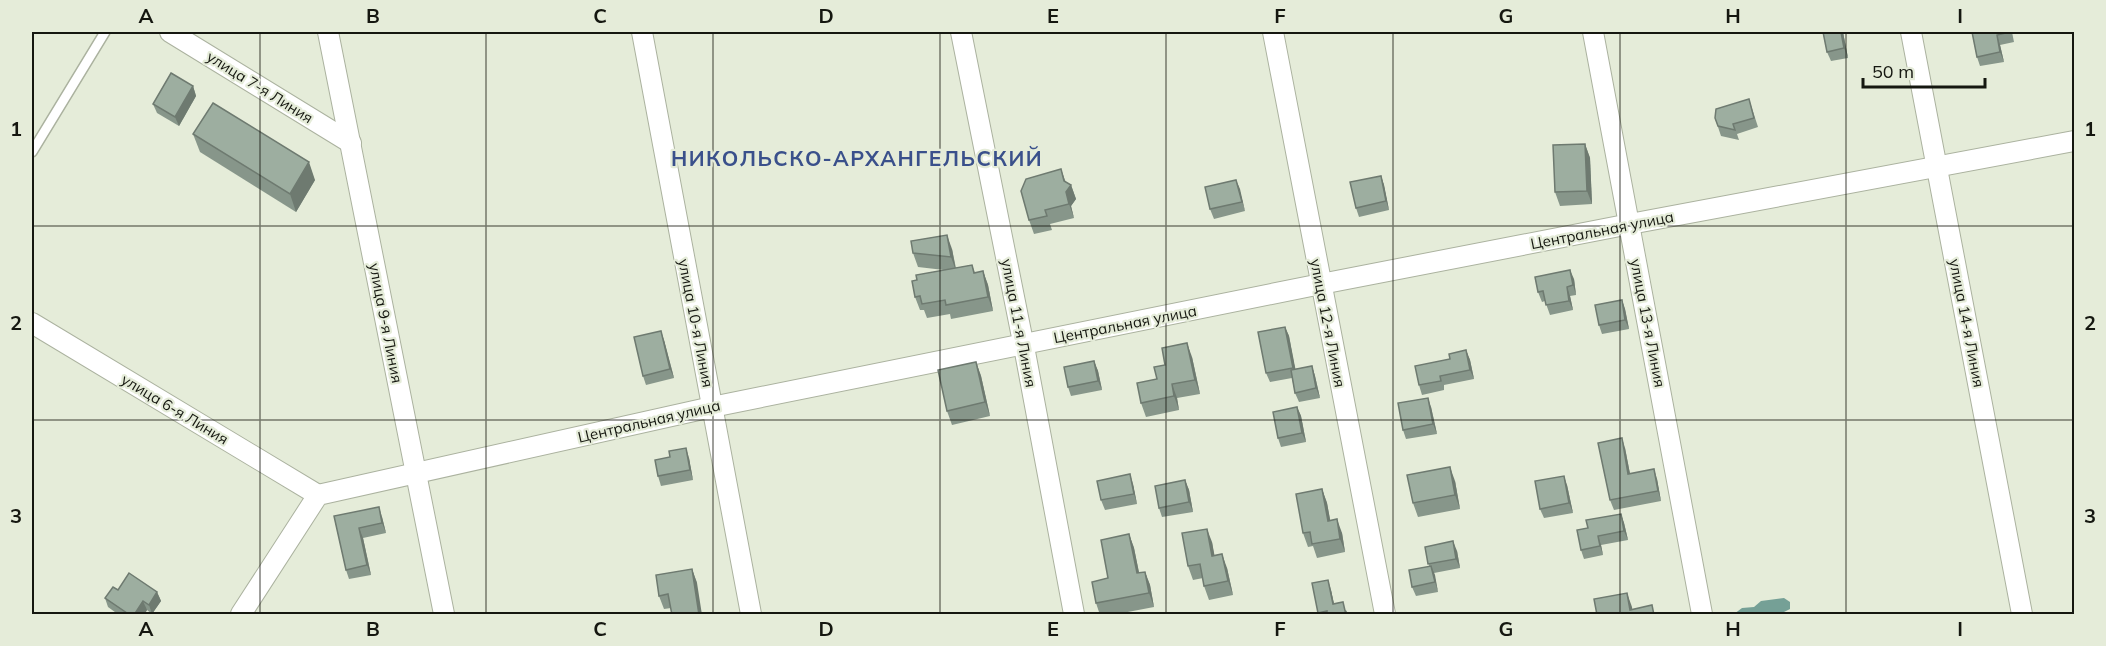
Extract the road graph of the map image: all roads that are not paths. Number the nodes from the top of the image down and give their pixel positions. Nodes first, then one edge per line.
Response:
1 (105, 32) edge
2 (170, 32) edge
3 (328, 32) edge
4 (642, 32) edge
5 (961, 32) edge
6 (1273, 32) edge
7 (1593, 32) edge
8 (1911, 32) edge
9 (2074, 141) edge
10 (351, 143) junction
11 (32, 152) edge
12 (1937, 168) junction
13 (1630, 224) junction
14 (1321, 284) junction
15 (32, 323) edge
16 (1024, 344) junction
17 (712, 407) junction
18 (416, 474) junction
19 (318, 495) junction
20 (241, 615) edge
21 (444, 615) edge
22 (751, 615) edge
23 (1074, 615) edge
24 (1385, 615) edge
25 (1702, 615) edge
26 (2022, 615) edge

1 - 11 lane
2 - 10 street, улица 7-я Линия
3 - 10 street, улица 9-я Линия
4 - 17 street, улица 10-я Линия
5 - 16 street, улица 11-я Линия
6 - 14 street, улица 12-я Линия
7 - 13 street, улица 13-я Линия
8 - 12 street, улица 14-я Линия
9 - 12 street, Центральная улица
10 - 18 street, улица 9-я Линия
12 - 13 street, Центральная улица
12 - 26 street, улица 14-я Линия
13 - 14 street, Центральная улица
13 - 25 street, улица 13-я Линия
14 - 16 street, Центральная улица
14 - 24 street, улица 12-я Линия
15 - 19 street, улица 6-я Линия
16 - 17 street, Центральная улица
16 - 23 street, улица 11-я Линия
17 - 18 street, Центральная улица
17 - 22 street, улица 10-я Линия
18 - 19 street, Центральная улица
18 - 21 street, улица 9-я Линия
19 - 20 street

